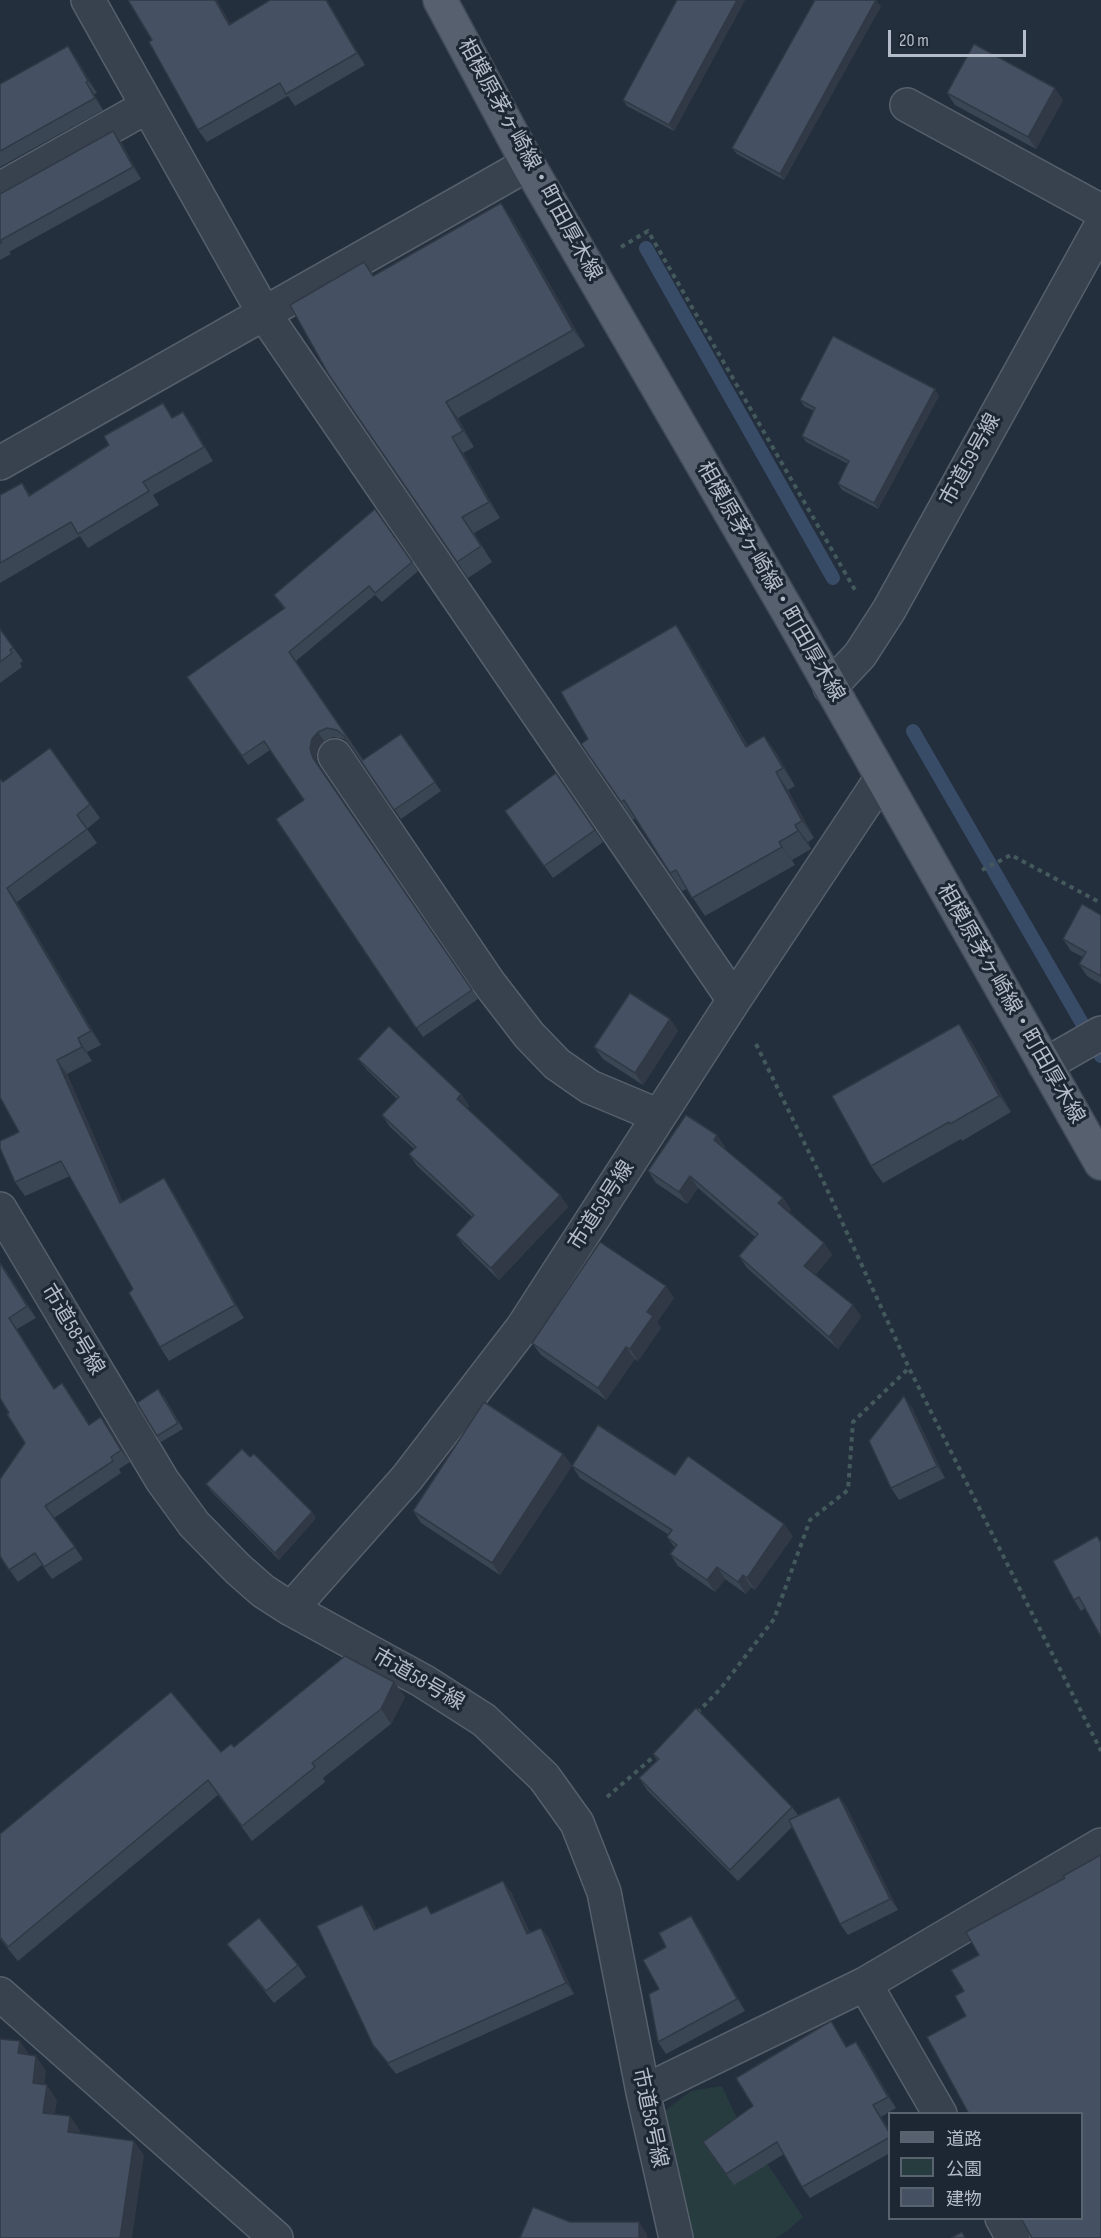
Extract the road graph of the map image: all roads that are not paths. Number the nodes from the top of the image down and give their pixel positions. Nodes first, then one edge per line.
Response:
1 (88, 0) edge
2 (440, 0) edge
3 (907, 105) dead end
4 (146, 107) junction
5 (528, 164) junction
6 (0, 189) edge
7 (1101, 211) edge
8 (1101, 226) edge
9 (265, 315) junction
10 (0, 463) edge
11 (830, 687) junction
12 (335, 756) dead end
13 (881, 779) junction
14 (735, 1000) junction
15 (1093, 1038) edge
16 (1045, 1065) junction
17 (659, 1116) junction
18 (1101, 1163) edge
19 (0, 1209) edge
20 (10, 1250) edge
21 (291, 1610) junction
22 (1101, 1845) edge
23 (865, 1984) junction
24 (0, 1994) edge
25 (643, 2092) junction
26 (939, 2112) edge
27 (1003, 2220) edge
28 (276, 2238) edge
29 (676, 2238) edge
30 (1013, 2238) edge

1 - 4 street
2 - 5 main road, 相模原茅ヶ崎線・町田厚木線
3 - 7 street
4 - 6 street
4 - 9 street
5 - 9 street
5 - 11 main road, 相模原茅ヶ崎線・町田厚木線
8 - 11 street, 市道59号線
9 - 10 street
9 - 14 street
11 - 13 main road, 相模原茅ヶ崎線・町田厚木線
12 - 17 street
13 - 14 street, 市道59号線
13 - 16 main road, 相模原茅ヶ崎線・町田厚木線
14 - 17 street, 市道59号線
15 - 16 street
16 - 18 main road, 相模原茅ヶ崎線・町田厚木線
17 - 21 street, 市道59号線
19 - 20 street, 市道58号線
20 - 21 street, 市道58号線
21 - 25 street, 市道58号線
22 - 23 street
23 - 25 street
23 - 26 street
24 - 28 street
25 - 29 street, 市道58号線
27 - 30 street

